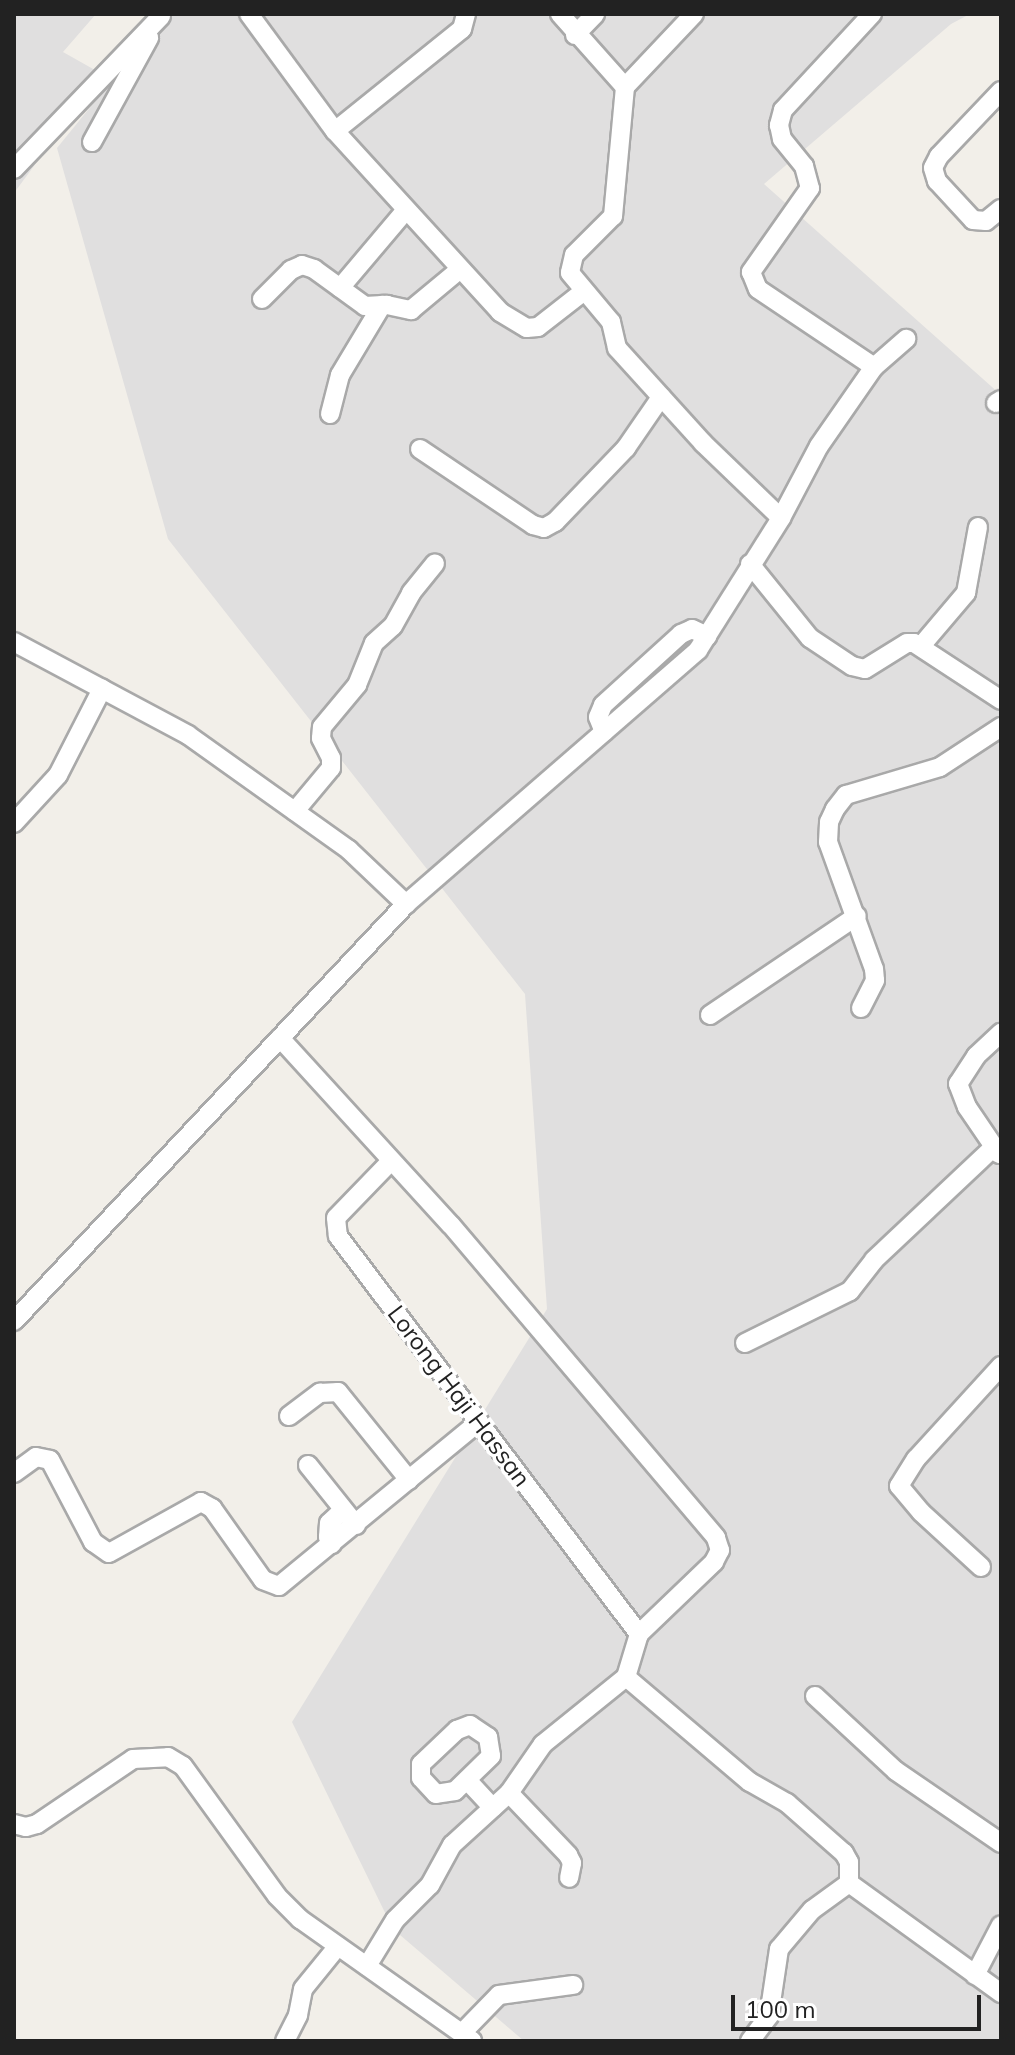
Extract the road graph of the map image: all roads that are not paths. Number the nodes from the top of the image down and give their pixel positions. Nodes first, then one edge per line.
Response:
1 (466, 14) edge
2 (560, 14) edge
3 (595, 14) edge
4 (694, 14) edge
5 (872, 14) edge
6 (162, 15) edge
7 (258, 17) edge
8 (575, 35) junction
9 (625, 87) junction
10 (1001, 91) edge
11 (335, 131) junction
12 (92, 142) dead end
13 (14, 169) edge
14 (1001, 209) edge
15 (406, 210) junction
16 (459, 270) junction
17 (340, 288) junction
18 (584, 291) junction
19 (262, 299) dead end
20 (382, 305) junction
21 (906, 339) dead end
22 (874, 367) junction
23 (661, 397) junction
24 (330, 414) dead end
25 (420, 449) dead end
26 (781, 518) junction
27 (978, 527) dead end
28 (435, 563) dead end
29 (750, 564) junction
30 (14, 642) edge
31 (921, 646) junction
32 (102, 689) junction
33 (1001, 700) edge
34 (1001, 727) edge
35 (295, 811) junction
36 (14, 823) edge
37 (406, 904) junction
38 (857, 916) junction
39 (861, 1008) dead end
40 (710, 1015) dead end
41 (1001, 1033) edge
42 (280, 1038) junction
43 (997, 1151) edge
44 (391, 1161) junction
45 (14, 1321) edge
46 (745, 1343) dead end
47 (1001, 1366) edge
48 (289, 1416) dead end
49 (479, 1422) junction
50 (308, 1465) dead end
51 (14, 1473) edge
52 (409, 1480) junction
53 (343, 1510) junction
54 (356, 1525) junction
55 (332, 1544) junction
56 (981, 1567) dead end
57 (639, 1634) junction
58 (626, 1677) junction
59 (815, 1696) dead end
60 (467, 1780) dead end
61 (509, 1793) junction
62 (493, 1808) junction
63 (14, 1824) edge
64 (1001, 1843) edge
65 (569, 1878) dead end
66 (849, 1883) junction
67 (1001, 1925) edge
68 (338, 1946) junction
69 (367, 1966) junction
70 (975, 1975) junction
71 (573, 1985) dead end
72 (1001, 1993) edge
73 (467, 2037) edge
74 (285, 2041) edge
75 (750, 2041) edge

1 - 11 street
2 - 8 street
3 - 8 street
4 - 9 street
5 - 22 street
6 - 12 street
6 - 13 street
7 - 11 street
8 - 9 street
9 - 18 street
10 - 14 street
11 - 15 street
15 - 16 street
15 - 17 street
16 - 18 street
16 - 20 street
17 - 19 street
17 - 20 street
18 - 23 street
20 - 24 street
21 - 22 street
22 - 26 street
23 - 25 street
23 - 26 street
26 - 29 street
27 - 31 street
28 - 35 street
29 - 31 street
29 - 37 street
30 - 32 street
31 - 33 street
32 - 35 street
32 - 36 street
34 - 38 street
35 - 37 street
37 - 42 street
38 - 39 street
38 - 40 street
41 - 43 street
42 - 44 street
42 - 45 street
43 - 46 street
44 - 49 street, Lorong Haji Hassan
44 - 57 street
47 - 56 street
48 - 52 street
49 - 52 street
49 - 57 street, Lorong Haji Hassan
50 - 53 street
51 - 55 street
52 - 54 street
53 - 54 street
53 - 55 street
54 - 55 street
57 - 58 street
58 - 61 street
58 - 66 street
59 - 64 street
60 - 62 street
61 - 62 street
61 - 65 street
62 - 69 street
63 - 68 street
66 - 70 street
66 - 75 street
67 - 70 street
68 - 69 street
68 - 74 street
69 - 73 street
70 - 72 street
71 - 73 street

